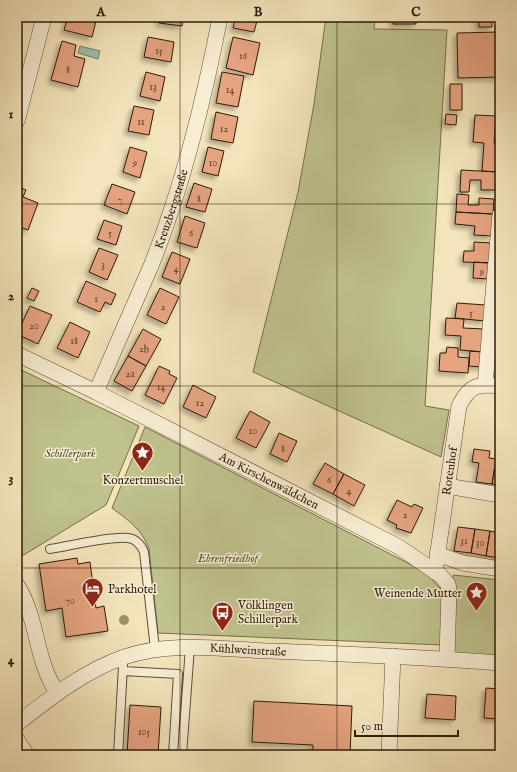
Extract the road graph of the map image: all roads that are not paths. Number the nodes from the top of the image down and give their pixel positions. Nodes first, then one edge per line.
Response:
1 (44, 17) edge
2 (220, 17) edge
3 (17, 121) edge
4 (500, 215) edge
5 (500, 296) edge
6 (492, 318) junction
7 (17, 354) edge
8 (485, 385) junction
9 (500, 386) edge
10 (96, 392) junction
11 (447, 486) junction
12 (500, 495) edge
13 (50, 549) dead end
14 (437, 554) junction
15 (500, 569) edge
16 (435, 572) junction
17 (17, 585) edge
18 (190, 647) junction
19 (155, 649) junction
20 (393, 656) junction
21 (447, 658) junction
22 (500, 663) edge
23 (123, 664) junction
24 (57, 692) junction
25 (17, 724) edge
26 (17, 740) edge
27 (27, 755) edge
28 (118, 755) edge
29 (173, 755) edge
30 (182, 755) edge
31 (389, 755) edge

1 - 3 street
2 - 10 street, Kreuzbergstraße
4 - 6 street
5 - 6 street
6 - 8 street
7 - 10 street, Am Kirschenwäldchen
8 - 9 street, Rotenhof
8 - 11 street, Rotenhof
10 - 16 street, Am Kirschenwäldchen
11 - 12 street
11 - 14 street, Rotenhof
13 - 19 lane
14 - 15 street
14 - 16 street, Rotenhof
16 - 21 street, Am Kirschenwäldchen
17 - 24 street
18 - 19 street, Kühlweinstraße
18 - 20 street, Kühlweinstraße
18 - 30 lane
19 - 23 street, Kühlweinstraße
20 - 21 street, Kühlweinstraße
20 - 31 street
21 - 22 street, Kühlweinstraße
23 - 24 street, Kühlweinstraße
23 - 28 lane
23 - 29 lane
24 - 25 street, Kühlweinstraße
26 - 27 street

